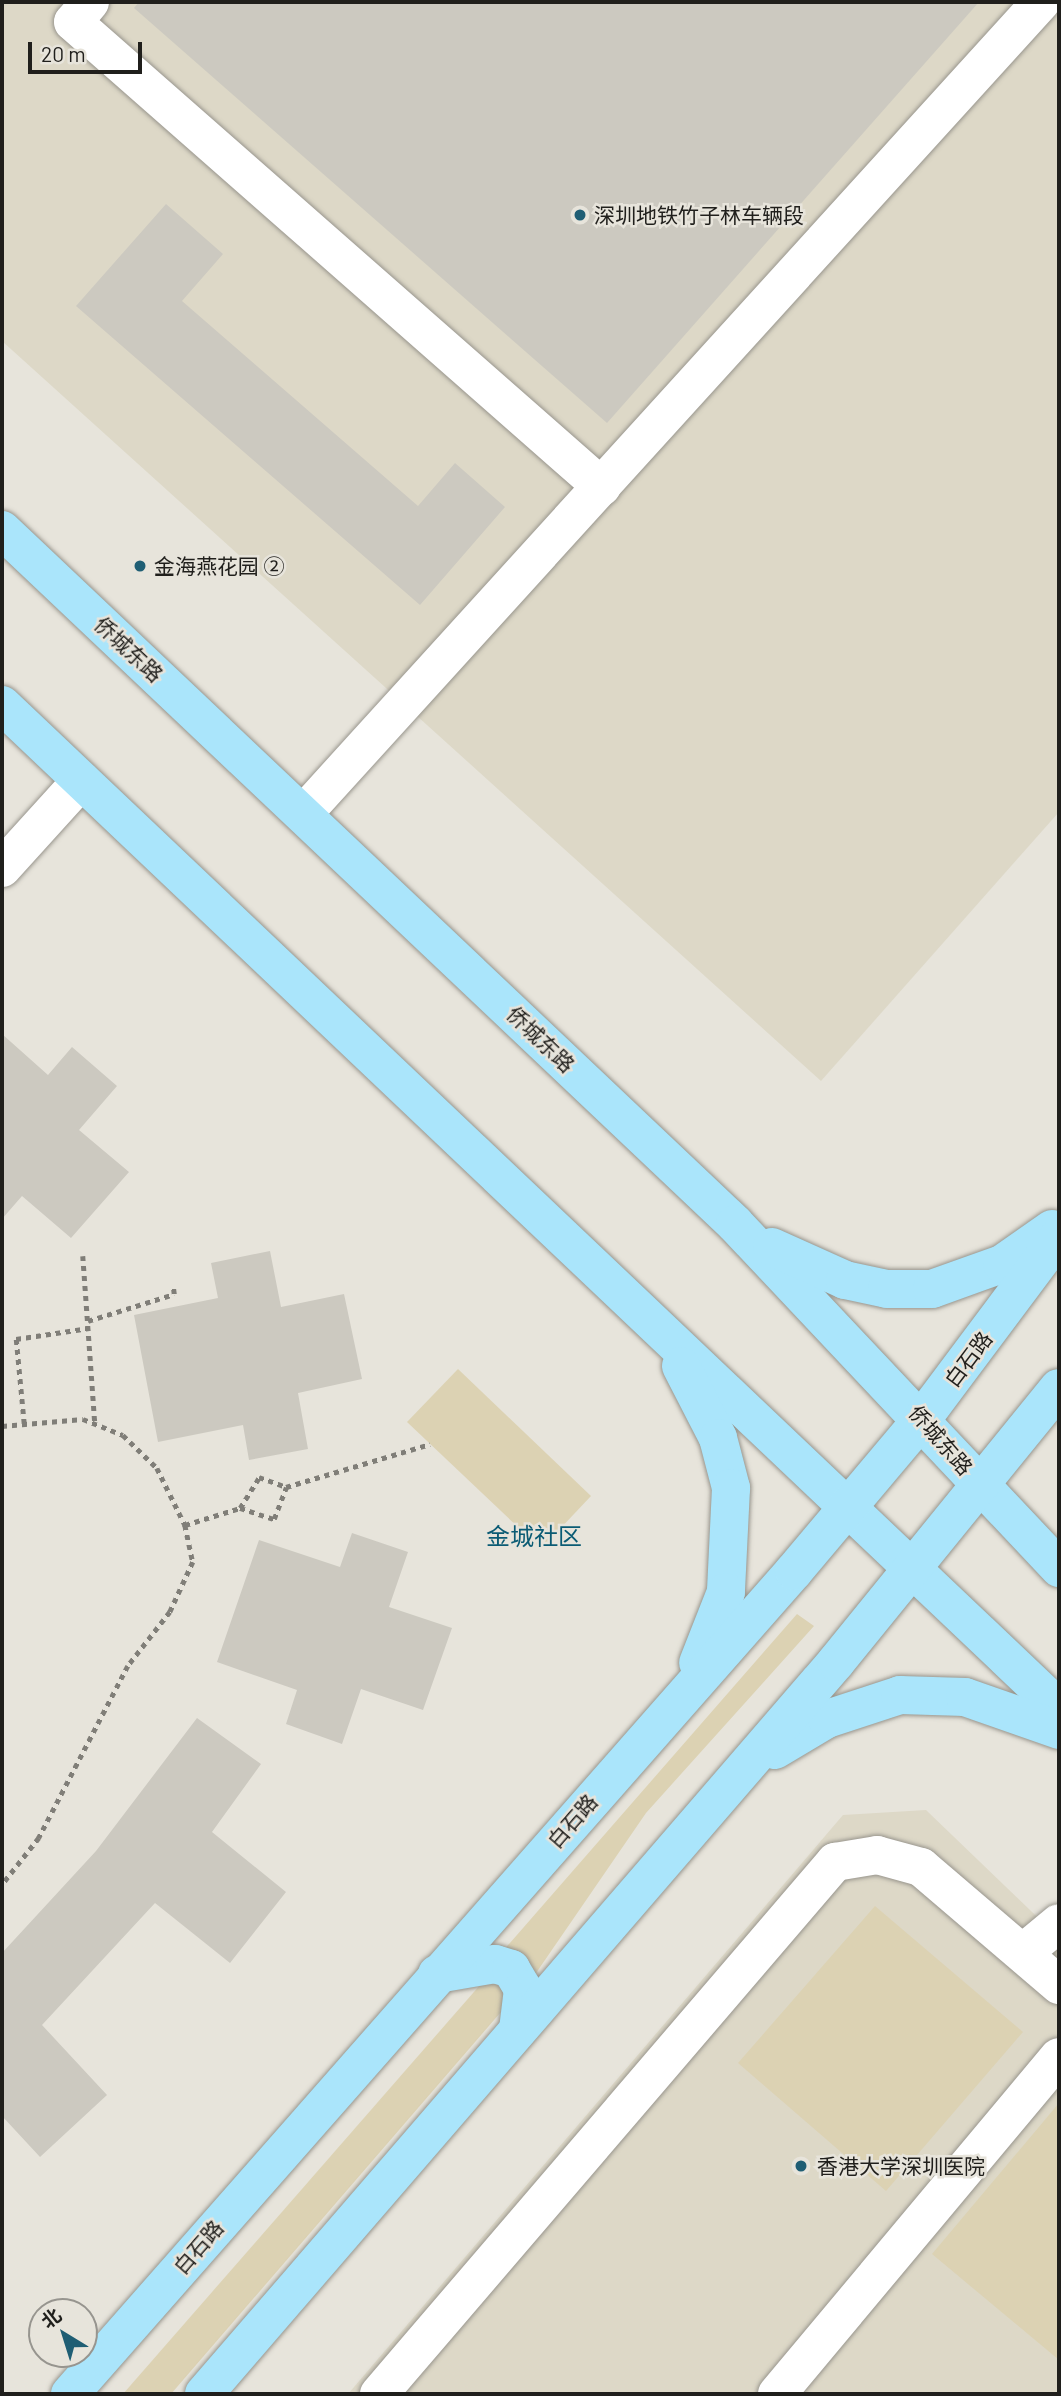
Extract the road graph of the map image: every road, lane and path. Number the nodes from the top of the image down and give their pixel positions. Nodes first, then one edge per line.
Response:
1 (90, 2) edge
2 (1041, 2) edge
3 (602, 487) junction
4 (2, 530) edge
5 (2, 705) edge
6 (81, 780) junction
7 (304, 813) junction
8 (2, 868) edge
9 (736, 1224) junction
10 (1059, 1224) edge
11 (1059, 1236) edge
12 (83, 1256) dead end
13 (173, 1286) dead end
14 (88, 1321) junction
15 (650, 1321) junction
16 (89, 1328) junction
17 (1059, 1388) edge
18 (922, 1419) junction
19 (24, 1424) junction
20 (95, 1424) junction
21 (2, 1426) edge
22 (429, 1444) dead end
23 (981, 1486) junction
24 (286, 1487) junction
25 (240, 1508) junction
26 (847, 1508) junction
27 (185, 1525) junction
28 (1059, 1567) edge
29 (911, 1570) junction
30 (674, 1704) junction
31 (1059, 1709) edge
32 (1059, 1730) edge
33 (734, 1780) junction
34 (2, 1885) edge
35 (1059, 1923) edge
36 (1024, 1952) junction
37 (437, 1974) junction
38 (1059, 1985) edge
39 (518, 2030) junction
40 (1059, 2057) edge
41 (70, 2394) edge
42 (204, 2394) edge
43 (379, 2394) edge
44 (777, 2394) edge

1 - 3 street
2 - 3 street
3 - 7 street
4 - 7 main road, 侨城东路
5 - 6 main road
6 - 8 street
6 - 15 main road
7 - 9 main road, 侨城东路
9 - 10 main road
9 - 18 main road, 侨城东路
11 - 18 main road, 白石路
12 - 14 path
13 - 14 path
14 - 16 path
15 - 26 main road
15 - 30 main road
16 - 19 path
16 - 20 path
17 - 23 main road
18 - 23 main road, 侨城东路
18 - 26 main road, 白石路
19 - 20 path
19 - 21 path
20 - 27 path
22 - 24 path
23 - 28 main road, 侨城东路
23 - 29 main road
24 - 25 path
24 - 25 path
25 - 27 path
26 - 29 main road
26 - 30 main road, 白石路
27 - 34 path
29 - 31 main road
29 - 33 main road
30 - 37 main road, 白石路
32 - 33 main road
33 - 39 main road
35 - 36 street
36 - 38 street
36 - 43 street
37 - 39 main road
37 - 41 main road, 白石路
39 - 42 main road
40 - 44 street

